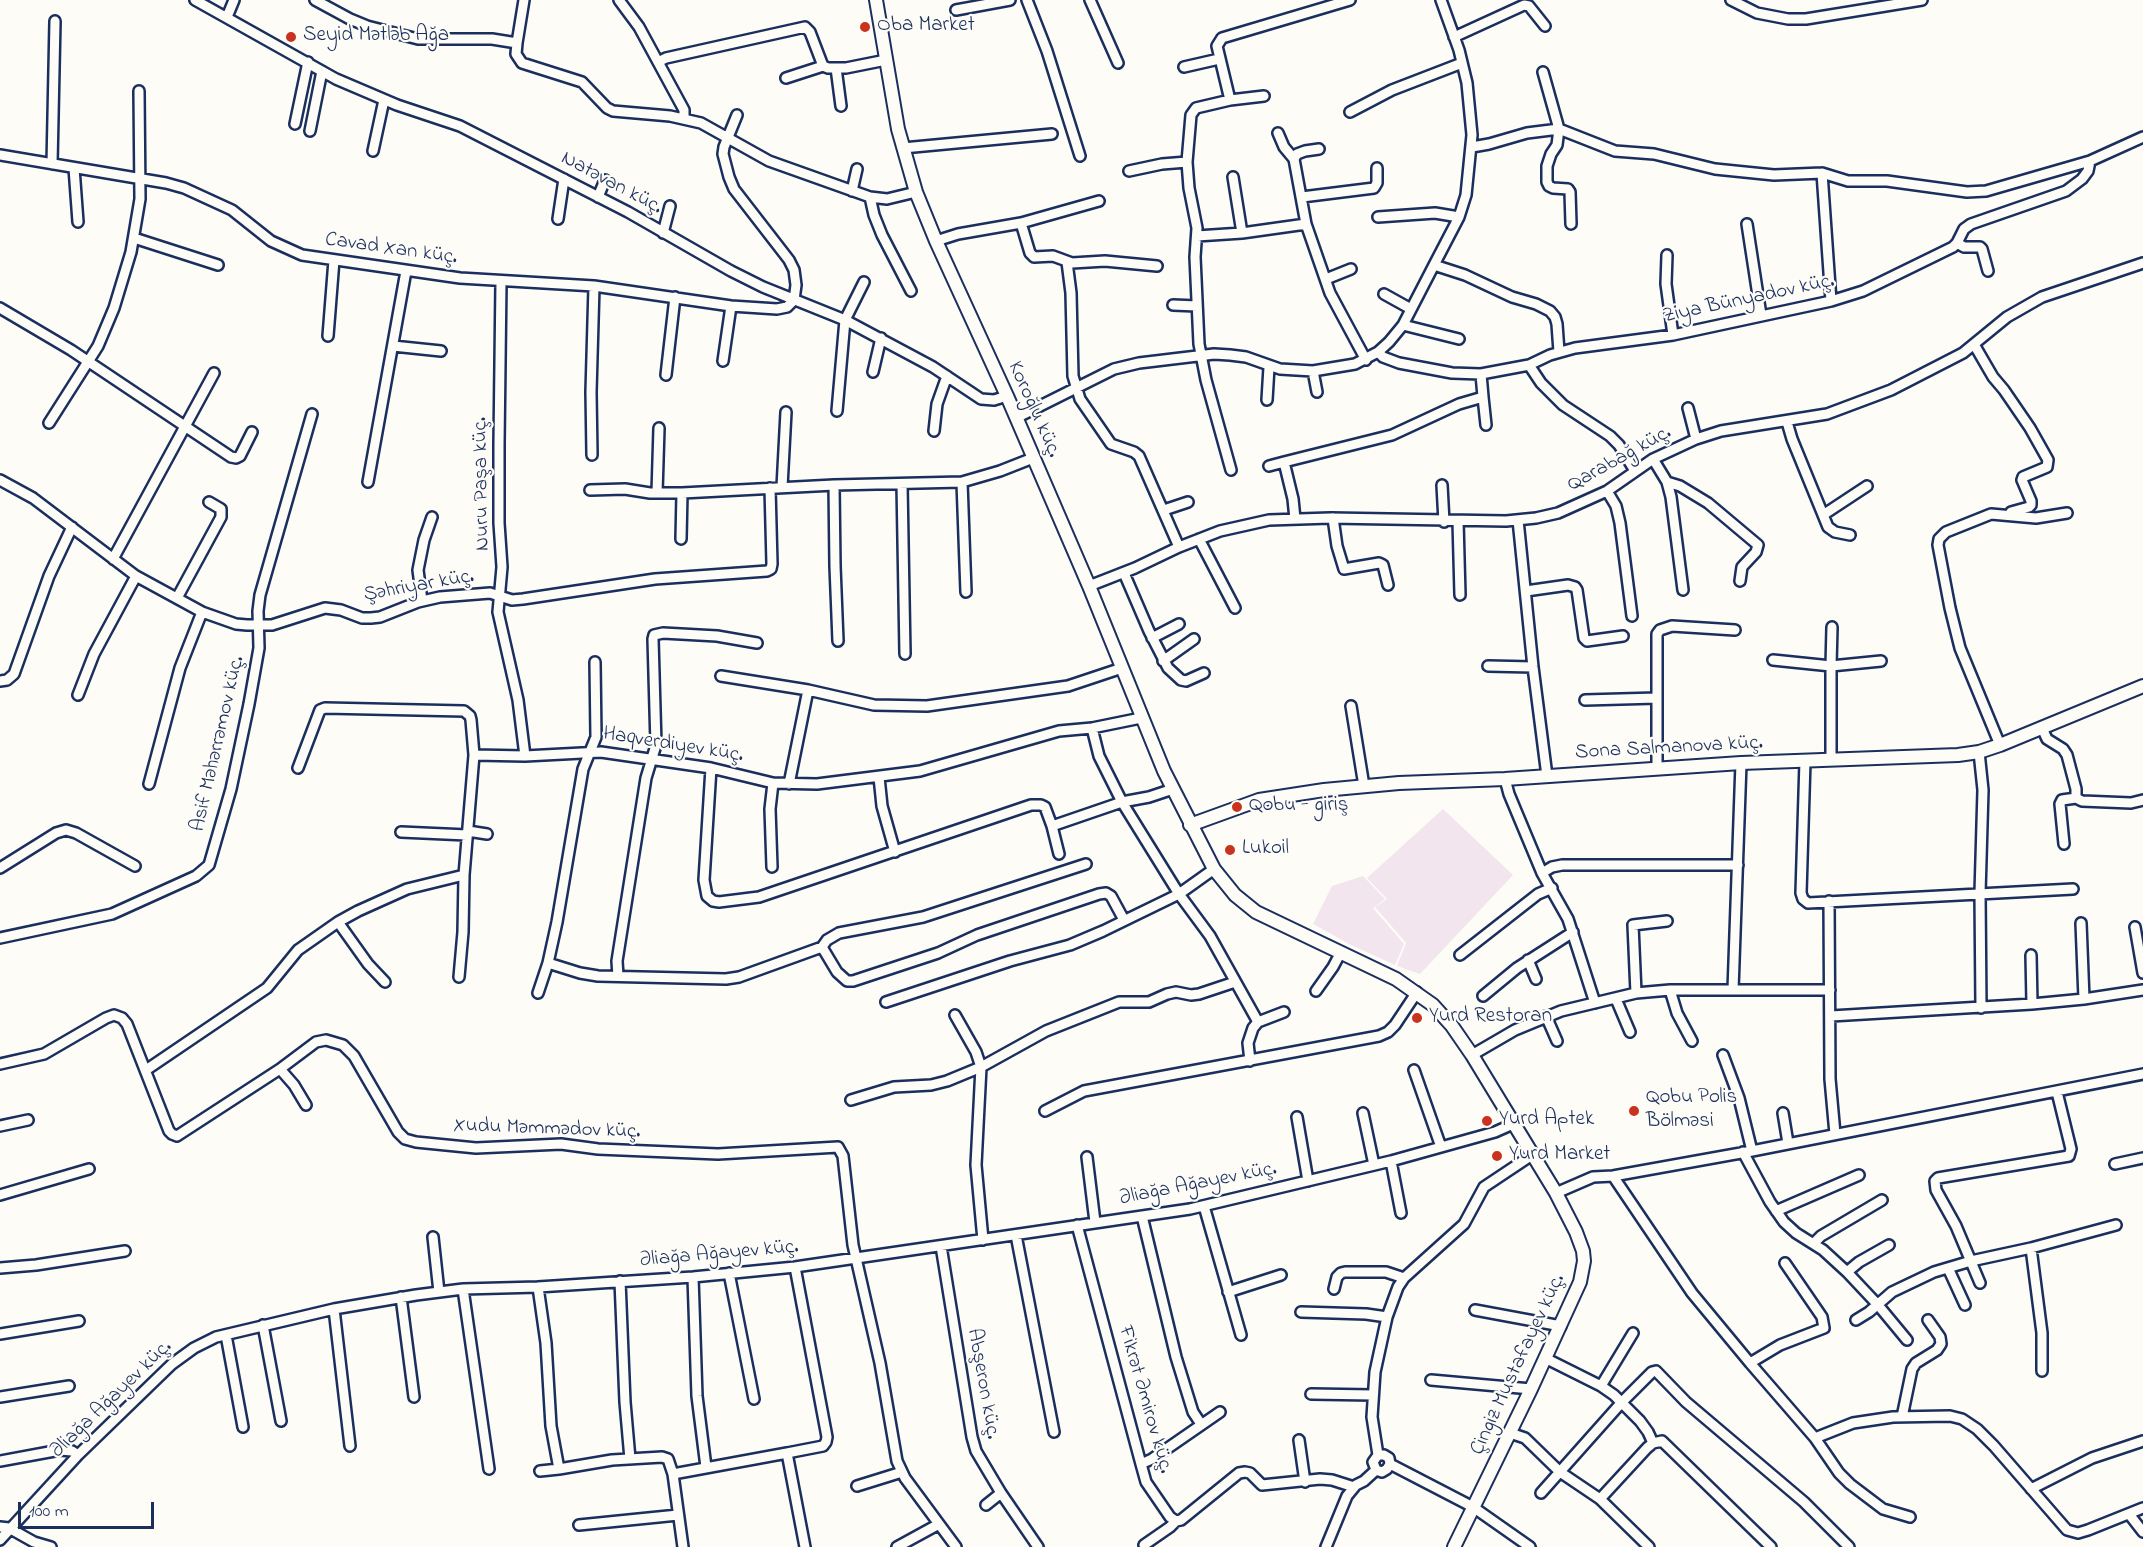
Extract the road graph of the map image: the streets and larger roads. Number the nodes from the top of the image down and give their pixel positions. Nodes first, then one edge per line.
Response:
1 (195, 0) edge
2 (234, 0) edge
3 (315, 0) edge
4 (524, 0) edge
5 (620, 0) edge
6 (876, 0) edge
7 (1010, 0) edge
8 (1027, 0) edge
9 (1090, 0) edge
10 (1350, 0) edge
11 (1441, 0) edge
12 (1731, 0) edge
13 (1922, 0) edge
14 (956, 10) dead end
15 (227, 17) junction
16 (55, 21) dead end
17 (1545, 26) dead end
18 (1454, 37) junction
19 (517, 43) junction
20 (1219, 59) junction
21 (886, 60) junction
22 (308, 62) junction
23 (658, 62) junction
24 (1118, 63) dead end
25 (1462, 63) junction
26 (823, 66) junction
27 (1184, 66) dead end
28 (836, 68) junction
29 (322, 71) junction
30 (1543, 72) dead end
31 (786, 78) dead end
32 (139, 92) dead end
33 (1264, 96) dead end
34 (384, 100) junction
35 (1230, 100) junction
36 (841, 106) dead end
37 (1350, 112) dead end
38 (737, 116) dead end
39 (684, 118) junction
40 (295, 124) dead end
41 (1559, 129) junction
42 (310, 131) dead end
43 (1278, 133) dead end
44 (1052, 134) dead end
45 (2143, 137) edge
46 (728, 139) junction
47 (1472, 147) junction
48 (903, 148) junction
49 (1319, 149) dead end
50 (373, 151) dead end
51 (0, 155) edge
52 (1080, 156) dead end
53 (1294, 159) junction
54 (2090, 161) junction
55 (1186, 162) junction
56 (52, 164) junction
57 (74, 168) junction
58 (1377, 168) dead end
59 (857, 169) dead end
60 (1129, 171) dead end
61 (1822, 173) junction
62 (1233, 177) dead end
63 (140, 179) junction
64 (564, 179) junction
65 (605, 180) dead end
66 (852, 191) junction
67 (916, 192) junction
68 (598, 197) junction
69 (870, 197) junction
70 (1302, 197) junction
71 (1098, 201) dead end
72 (670, 206) dead end
73 (1378, 217) dead end
74 (1459, 217) junction
75 (558, 219) dead end
76 (78, 222) dead end
77 (1021, 223) junction
78 (1306, 224) junction
79 (1571, 224) dead end
80 (1747, 224) dead end
81 (1242, 232) junction
82 (663, 233) junction
83 (1197, 236) junction
84 (134, 238) junction
85 (936, 241) junction
86 (1957, 243) junction
87 (1667, 255) dead end
88 (334, 260) junction
89 (1067, 262) junction
90 (2143, 263) edge
91 (218, 265) dead end
92 (1157, 266) dead end
93 (1434, 266) junction
94 (1351, 269) dead end
95 (1988, 271) dead end
96 (406, 272) junction
97 (1326, 279) junction
98 (501, 281) junction
99 (864, 282) dead end
100 (594, 286) junction
101 (910, 291) dead end
102 (1384, 294) dead end
103 (675, 297) junction
104 (794, 300) junction
105 (1831, 301) junction
106 (1173, 305) dead end
107 (731, 306) junction
108 (1197, 306) junction
109 (0, 308) edge
110 (1411, 309) junction
111 (1761, 315) junction
112 (845, 320) junction
113 (1403, 324) junction
114 (1673, 335) junction
115 (328, 336) dead end
116 (881, 338) junction
117 (1459, 339) dead end
118 (1974, 345) junction
119 (393, 346) junction
120 (441, 351) dead end
121 (1378, 352) junction
122 (1559, 352) junction
123 (1201, 356) junction
124 (1366, 360) junction
125 (88, 362) junction
126 (723, 362) dead end
127 (1529, 365) junction
128 (1269, 367) junction
129 (1313, 371) junction
130 (873, 372) dead end
131 (214, 373) dead end
132 (1481, 374) junction
133 (666, 375) dead end
134 (947, 376) junction
135 (1076, 387) junction
136 (1317, 392) dead end
137 (1007, 396) junction
138 (1483, 397) junction
139 (1267, 400) dead end
140 (1688, 408) dead end
141 (837, 411) dead end
142 (786, 412) dead end
143 (312, 414) dead end
144 (1016, 418) junction
145 (1787, 422) junction
146 (49, 423) dead end
147 (1486, 425) dead end
148 (185, 426) junction
149 (659, 428) dead end
150 (934, 431) dead end
151 (252, 432) dead end
152 (1696, 439) junction
153 (592, 455) dead end
154 (1034, 458) junction
155 (1653, 459) junction
156 (1284, 462) junction
157 (1269, 466) dead end
158 (1231, 470) dead end
159 (1635, 471) junction
160 (0, 480) edge
161 (368, 482) dead end
162 (962, 482) junction
163 (1667, 482) junction
164 (902, 484) junction
165 (834, 485) junction
166 (1442, 485) dead end
167 (1867, 486) dead end
168 (782, 487) junction
169 (770, 488) junction
170 (590, 490) dead end
171 (1607, 491) junction
172 (657, 493) junction
173 (682, 493) junction
174 (209, 502) dead end
175 (1188, 502) dead end
176 (1164, 510) junction
177 (2067, 513) dead end
178 (1823, 515) junction
179 (2010, 515) junction
180 (432, 518) dead end
181 (1334, 518) junction
182 (1295, 519) junction
183 (1518, 520) junction
184 (1458, 521) junction
185 (1444, 522) junction
186 (72, 527) junction
187 (1850, 535) dead end
188 (681, 539) dead end
189 (1199, 539) junction
190 (1179, 547) junction
191 (113, 559) junction
192 (1124, 573) junction
193 (136, 576) junction
194 (1740, 581) dead end
195 (1388, 585) dead end
196 (1089, 586) junction
197 (1683, 590) dead end
198 (1526, 591) junction
199 (966, 592) dead end
200 (1460, 595) dead end
201 (499, 596) junction
202 (177, 598) junction
203 (422, 601) junction
204 (1235, 608) dead end
205 (202, 612) junction
206 (1632, 616) dead end
207 (1179, 624) dead end
208 (259, 625) junction
209 (1832, 627) dead end
210 (1735, 630) dead end
211 (1623, 636) dead end
212 (1152, 638) junction
213 (1194, 639) dead end
214 (838, 641) dead end
215 (757, 643) dead end
216 (905, 654) dead end
217 (1773, 660) dead end
218 (1163, 661) junction
219 (1881, 661) dead end
220 (595, 662) dead end
221 (1488, 666) dead end
222 (1831, 666) junction
223 (1533, 667) junction
224 (1122, 668) junction
225 (1204, 673) dead end
226 (721, 676) dead end
227 (0, 681) edge
228 (2143, 686) edge
229 (808, 690) junction
230 (78, 695) dead end
231 (1657, 698) junction
232 (1585, 700) dead end
233 (1352, 706) dead end
234 (1141, 718) junction
235 (1092, 728) junction
236 (2042, 728) junction
237 (2001, 745) junction
238 (590, 752) junction
239 (1979, 752) junction
240 (474, 755) junction
241 (525, 756) junction
242 (653, 760) junction
243 (1831, 760) junction
244 (1805, 761) junction
245 (1741, 763) junction
246 (298, 768) dead end
247 (711, 768) junction
248 (1657, 768) junction
249 (1547, 776) junction
250 (879, 777) junction
251 (1505, 779) junction
252 (773, 783) junction
253 (149, 784) dead end
254 (789, 784) junction
255 (1364, 786) junction
256 (1173, 789) junction
257 (2076, 798) junction
258 (2143, 800) edge
259 (1122, 802) junction
260 (1190, 825) junction
261 (1052, 826) junction
262 (400, 832) dead end
263 (468, 833) junction
264 (487, 834) dead end
265 (2064, 844) dead end
266 (895, 852) junction
267 (1059, 854) dead end
268 (1086, 864) dead end
269 (1738, 865) junction
270 (135, 866) dead end
271 (772, 867) dead end
272 (0, 868) edge
273 (1214, 869) junction
274 (1542, 873) junction
275 (464, 875) junction
276 (1552, 888) junction
277 (2073, 889) dead end
278 (1980, 893) junction
279 (1179, 894) junction
280 (1829, 901) junction
281 (1124, 920) junction
282 (1667, 921) dead end
283 (338, 922) junction
284 (2080, 923) dead end
285 (2135, 927) dead end
286 (1573, 932) junction
287 (0, 938) edge
288 (822, 947) junction
289 (1341, 952) junction
290 (2031, 955) dead end
291 (1460, 956) dead end
292 (1528, 960) junction
293 (548, 963) junction
294 (2143, 973) edge
295 (618, 976) junction
296 (459, 977) dead end
297 (1536, 980) dead end
298 (385, 982) dead end
299 (1235, 982) junction
300 (1316, 990) dead end
301 (1670, 990) junction
302 (1733, 990) junction
303 (1830, 990) junction
304 (2143, 990) edge
305 (1417, 992) junction
306 (538, 993) dead end
307 (1636, 993) junction
308 (1483, 996) dead end
309 (1616, 999) junction
310 (2084, 999) junction
311 (886, 1002) dead end
312 (1595, 1003) junction
313 (2032, 1004) junction
314 (1982, 1008) junction
315 (1284, 1012) dead end
316 (955, 1015) dead end
317 (1546, 1016) junction
318 (1831, 1016) junction
319 (1258, 1022) junction
320 (1630, 1032) dead end
321 (1557, 1041) dead end
322 (1692, 1041) dead end
323 (1472, 1055) junction
324 (1723, 1055) dead end
325 (1250, 1060) junction
326 (0, 1064) edge
327 (981, 1066) junction
328 (280, 1069) junction
329 (146, 1070) junction
330 (1414, 1070) dead end
331 (2143, 1074) edge
332 (2057, 1092) junction
333 (851, 1100) dead end
334 (306, 1105) dead end
335 (1045, 1111) dead end
336 (1363, 1113) dead end
337 (1784, 1113) dead end
338 (1297, 1117) dead end
339 (28, 1120) dead end
340 (1513, 1124) junction
341 (0, 1126) edge
342 (1834, 1134) junction
343 (1788, 1143) junction
344 (1440, 1147) junction
345 (1747, 1152) junction
346 (1532, 1155) junction
347 (1087, 1157) dead end
348 (2143, 1158) edge
349 (1391, 1161) junction
350 (2115, 1164) dead end
351 (1374, 1165) junction
352 (89, 1169) dead end
353 (1859, 1175) dead end
354 (1613, 1176) junction
355 (1308, 1181) junction
356 (1556, 1193) junction
357 (0, 1195) edge
358 (1882, 1200) dead end
359 (1204, 1206) junction
360 (1776, 1211) junction
361 (1401, 1213) dead end
362 (1142, 1216) junction
363 (1095, 1222) junction
364 (1077, 1225) junction
365 (2115, 1225) dead end
366 (1016, 1235) junction
367 (433, 1237) dead end
368 (983, 1240) junction
369 (1814, 1243) junction
370 (1889, 1245) dead end
371 (941, 1246) junction
372 (2031, 1248) junction
373 (124, 1251) dead end
374 (855, 1257) junction
375 (1971, 1261) junction
376 (1785, 1263) dead end
377 (795, 1267) junction
378 (1948, 1268) junction
379 (0, 1269) edge
380 (1847, 1272) junction
381 (729, 1274) junction
382 (1281, 1275) dead end
383 (693, 1277) junction
384 (1404, 1278) junction
385 (620, 1281) junction
386 (1980, 1283) dead end
387 (538, 1287) junction
388 (463, 1289) junction
389 (1334, 1289) dead end
390 (439, 1292) junction
391 (1228, 1292) junction
392 (401, 1298) junction
393 (1878, 1305) junction
394 (1965, 1305) dead end
395 (334, 1309) junction
396 (1475, 1310) dead end
397 (1301, 1312) dead end
398 (1387, 1317) junction
399 (1856, 1320) dead end
400 (1928, 1320) dead end
401 (79, 1321) dead end
402 (263, 1325) junction
403 (1560, 1326) junction
404 (1633, 1333) dead end
405 (0, 1334) edge
406 (226, 1335) junction
407 (1241, 1335) dead end
408 (1907, 1340) dead end
409 (1545, 1358) junction
410 (1750, 1364) junction
411 (2042, 1371) dead end
412 (1431, 1380) dead end
413 (69, 1386) dead end
414 (1602, 1386) junction
415 (1531, 1389) junction
416 (1311, 1394) dead end
417 (1373, 1395) junction
418 (0, 1397) edge
419 (414, 1397) dead end
420 (754, 1399) dead end
421 (1622, 1402) junction
422 (1220, 1412) dead end
423 (1902, 1417) junction
424 (281, 1421) dead end
425 (1201, 1424) junction
426 (243, 1427) dead end
427 (1054, 1432) dead end
428 (1510, 1433) junction
429 (1815, 1438) junction
430 (1299, 1440) dead end
431 (2143, 1441) edge
432 (1653, 1443) junction
433 (350, 1446) dead end
434 (787, 1453) junction
435 (78, 1455) junction
436 (1378, 1455) junction
437 (630, 1459) junction
438 (0, 1461) edge
439 (1141, 1464) junction
440 (1390, 1464) junction
441 (706, 1467) junction
442 (559, 1468) junction
443 (489, 1469) dead end
444 (1376, 1470) junction
445 (540, 1472) dead end
446 (902, 1472) junction
447 (1560, 1473) junction
448 (674, 1474) junction
449 (1305, 1482) junction
450 (857, 1486) dead end
451 (1354, 1487) junction
452 (2031, 1489) junction
453 (1001, 1493) junction
454 (1541, 1493) dead end
455 (1600, 1499) junction
456 (986, 1505) dead end
457 (1473, 1507) junction
458 (2143, 1508) edge
459 (2129, 1514) junction
460 (678, 1515) junction
461 (1910, 1517) dead end
462 (1176, 1521) junction
463 (939, 1524) junction
464 (579, 1525) dead end
465 (4, 1528) edge
466 (2143, 1532) edge
467 (0, 1540) edge
468 (1144, 1545) dead end
469 (1528, 1546) edge
470 (51, 1547) edge
471 (682, 1547) edge
472 (804, 1547) edge
473 (897, 1547) edge
474 (956, 1547) edge
475 (1038, 1547) edge
476 (1326, 1547) edge
477 (1454, 1547) edge
478 (1649, 1547) edge
479 (1771, 1547) edge
480 (1849, 1547) edge

1 - 15 street, Natəvan küç.
2 - 15 street
3 - 19 street
4 - 19 street
5 - 23 street
6 - 21 street, Koroğlu küç.
7 - 14 street
8 - 52 street
9 - 24 street
10 - 20 street
11 - 18 street
12 - 13 street
15 - 22 street, Natəvan küç.
16 - 56 street
17 - 18 street
18 - 25 street
19 - 39 street
20 - 27 street
20 - 35 street
21 - 28 street
21 - 48 street, Koroğlu küç.
22 - 29 street, Natəvan küç.
22 - 40 street
23 - 26 street
23 - 39 street
25 - 37 street
25 - 47 street
26 - 28 street
26 - 31 street
28 - 36 street
29 - 34 street, Natəvan küç.
29 - 42 street
30 - 41 street
32 - 63 street
33 - 35 street
34 - 50 street
34 - 64 street, Natəvan küç.
35 - 55 street
38 - 46 street
39 - 46 street
41 - 47 street
41 - 61 street
41 - 79 street
43 - 53 street
44 - 48 street
45 - 54 street
46 - 66 street
46 - 104 street
47 - 74 street
48 - 67 street, Koroğlu küç.
49 - 53 street
51 - 56 street, Cavad Xan küç.
53 - 70 street
54 - 61 street
54 - 86 street, Ziya Bünyadov küç.
55 - 60 street
55 - 83 street
56 - 57 street, Cavad Xan küç.
57 - 63 street, Cavad Xan küç.
57 - 76 street
58 - 70 street
59 - 66 street
61 - 105 street
62 - 81 street
63 - 84 street
63 - 88 street, Cavad Xan küç.
64 - 68 street, Natəvan küç.
64 - 75 street
65 - 68 street
66 - 69 street
67 - 69 street
67 - 85 street, Koroğlu küç.
68 - 82 street, Natəvan küç.
69 - 101 street
70 - 78 street
71 - 77 street
72 - 82 street
73 - 74 street
74 - 93 street
77 - 85 street
77 - 89 street
78 - 81 street
78 - 97 street
80 - 111 street
81 - 83 street
82 - 104 street, Natəvan küç.
83 - 108 street
84 - 91 street
84 - 125 street
85 - 137 street, Koroğlu küç.
86 - 95 street
86 - 105 street, Ziya Bünyadov küç.
87 - 114 street
88 - 96 street, Cavad Xan küç.
88 - 115 street
89 - 92 street
89 - 135 street
90 - 118 street, Qarabağ küç.
93 - 110 street
93 - 122 street
94 - 97 street
96 - 98 street, Cavad Xan küç.
96 - 119 street
97 - 124 street
98 - 100 street, Cavad Xan küç.
98 - 201 street, Nuru Paşa küç.
99 - 112 street
100 - 103 street, Cavad Xan küç.
100 - 153 street
102 - 110 street
103 - 107 street, Cavad Xan küç.
103 - 133 street
104 - 107 street, Cavad Xan küç.
104 - 112 street, Natəvan küç.
105 - 111 street, Ziya Bünyadov küç.
106 - 108 street
107 - 126 street
108 - 123 street
109 - 125 street
110 - 113 street
111 - 114 street, Ziya Bünyadov küç.
112 - 116 street, Natəvan küç.
112 - 141 street
113 - 117 street
113 - 121 street
114 - 122 street, Ziya Bünyadov küç.
116 - 130 street
116 - 134 street, Natəvan küç.
118 - 145 street, Qarabağ küç.
118 - 179 street
119 - 120 street
119 - 161 street
121 - 124 street
121 - 132 street, Ziya Bünyadov küç.
122 - 127 street, Ziya Bünyadov küç.
123 - 128 street
123 - 135 street
123 - 158 street
124 - 129 street
125 - 146 street
125 - 148 street
127 - 132 street, Ziya Bünyadov küç.
127 - 159 street
128 - 129 street
128 - 139 street
129 - 136 street
131 - 148 street
132 - 138 street
134 - 137 street, Natəvan küç.
134 - 150 street
135 - 144 street
135 - 176 street
137 - 144 street, Koroğlu küç.
138 - 147 street
138 - 156 street
140 - 152 street
142 - 168 street
143 - 208 street, Asif Məhərrəmov küç.
144 - 154 street, Koroğlu küç.
145 - 152 street, Qarabağ küç.
145 - 178 street
148 - 151 street
148 - 191 street
149 - 172 street
152 - 155 street, Qarabağ küç.
154 - 162 street
154 - 196 street, Koroğlu küç.
155 - 159 street, Qarabağ küç.
155 - 163 street
156 - 157 street
156 - 182 street
159 - 171 street, Qarabağ küç.
160 - 186 street, Şəhriyar küç.
162 - 164 street
162 - 199 street
163 - 194 street
163 - 197 street
164 - 165 street
164 - 216 street
165 - 168 street
165 - 214 street
166 - 185 street
167 - 178 street
168 - 169 street
169 - 173 street
169 - 201 street, Şəhriyar küç.
170 - 172 street
171 - 183 street, Qarabağ küç.
171 - 206 street
172 - 173 street
173 - 188 street
174 - 202 street
175 - 176 street
176 - 190 street
177 - 179 street
178 - 187 street
179 - 237 street
180 - 203 street
181 - 182 street, Qarabağ küç.
181 - 185 street, Qarabağ küç.
181 - 195 street
182 - 189 street, Qarabağ küç.
183 - 184 street, Qarabağ küç.
183 - 198 street
184 - 185 street, Qarabağ küç.
184 - 200 street
186 - 191 street, Şəhriyar küç.
186 - 227 street
189 - 190 street, Qarabağ küç.
189 - 204 street
190 - 192 street, Qarabağ küç.
191 - 193 street, Şəhriyar küç.
192 - 196 street, Qarabağ küç.
192 - 212 street
193 - 202 street, Şəhriyar küç.
193 - 230 street
196 - 224 street, Koroğlu küç.
198 - 211 street
198 - 223 street
201 - 203 street, Şəhriyar küç.
201 - 241 street, Nuru Paşa küç.
202 - 205 street, Şəhriyar küç.
203 - 208 street, Şəhriyar küç.
205 - 208 street, Şəhriyar küç.
205 - 253 street
207 - 212 street
208 - 287 street, Asif Məhərrəmov küç.
209 - 222 street
210 - 231 street
212 - 218 street
213 - 218 street
215 - 242 street
217 - 222 street
218 - 225 street
219 - 222 street
220 - 238 street
221 - 223 street
222 - 243 street
223 - 249 street
224 - 229 street
224 - 234 street, Koroğlu küç.
226 - 229 street
228 - 236 street, Sona Salmanova küç.
229 - 254 street
231 - 232 street
231 - 248 street
233 - 255 street
234 - 235 street, Haqverdiyev küç.
234 - 256 street, Koroğlu küç.
235 - 250 street, Haqverdiyev küç.
235 - 259 street
236 - 237 street, Sona Salmanova küç.
236 - 257 street
237 - 239 street, Sona Salmanova küç.
238 - 241 street, Haqverdiyev küç.
238 - 242 street, Haqverdiyev küç.
238 - 293 street
239 - 243 street, Sona Salmanova küç.
239 - 278 street
240 - 241 street, Haqverdiyev küç.
240 - 246 street
240 - 263 street
242 - 247 street, Haqverdiyev küç.
242 - 295 street
243 - 244 street, Sona Salmanova küç.
244 - 245 street, Sona Salmanova küç.
244 - 280 street
245 - 248 street, Sona Salmanova küç.
245 - 269 street
247 - 252 street, Haqverdiyev küç.
247 - 266 street
248 - 249 street, Sona Salmanova küç.
249 - 251 street, Sona Salmanova küç.
250 - 254 street, Haqverdiyev küç.
250 - 266 street
251 - 255 street, Sona Salmanova küç.
251 - 274 street
252 - 254 street, Haqverdiyev küç.
252 - 271 street
255 - 260 street, Sona Salmanova küç.
256 - 259 street
256 - 260 street, Koroğlu küç.
257 - 258 street
257 - 265 street
259 - 261 street
259 - 279 street
260 - 273 street, Çingiz Mustafayev küç.
261 - 266 street
261 - 267 street
262 - 263 street
263 - 264 street
263 - 275 street
268 - 288 street
269 - 274 street
269 - 302 street
270 - 272 street
273 - 279 street
273 - 289 street, Çingiz Mustafayev küç.
274 - 276 street
275 - 283 street
275 - 296 street
276 - 286 street
276 - 291 street
277 - 278 street
278 - 280 street
278 - 314 street
279 - 281 street
279 - 299 street
280 - 303 street
281 - 288 street
281 - 311 street
282 - 307 street
283 - 298 street
283 - 329 street
284 - 310 street
285 - 294 street
286 - 292 street
286 - 312 street
288 - 295 street
289 - 300 street
289 - 305 street, Çingiz Mustafayev küç.
290 - 313 street
292 - 297 street
292 - 308 street
293 - 295 street
293 - 306 street
299 - 319 street
299 - 327 street
301 - 302 street
301 - 307 street
301 - 322 street
302 - 303 street
303 - 318 street
304 - 310 street
305 - 323 street, Çingiz Mustafayev küç.
305 - 325 street
307 - 309 street
309 - 312 street
309 - 320 street
310 - 313 street
312 - 317 street
313 - 314 street
314 - 318 street
315 - 319 street
316 - 327 street
317 - 321 street
317 - 323 street
318 - 342 street
319 - 325 street
323 - 340 street, Çingiz Mustafayev küç.
324 - 345 street
325 - 335 street
326 - 329 street, Xudu Məmmədov küç.
327 - 333 street
327 - 368 street
328 - 329 street, Xudu Məmmədov küç.
328 - 334 street
328 - 374 street, Xudu Məmmədov küç.
330 - 344 street
331 - 332 street
332 - 342 street
332 - 375 street
336 - 351 street
337 - 343 street
338 - 355 street
339 - 341 street
340 - 344 street, Əliağa Ağayev küç.
340 - 346 street, Çingiz Mustafayev küç.
342 - 343 street
343 - 345 street
344 - 349 street, Əliağa Ağayev küç.
345 - 354 street
345 - 360 street
346 - 356 street, Çingiz Mustafayev küç.
346 - 384 street
347 - 363 street
348 - 350 street
349 - 351 street, Əliağa Ağayev küç.
349 - 361 street
351 - 355 street, Əliağa Ağayev küç.
352 - 357 street
353 - 360 street
354 - 356 street
354 - 410 street
355 - 359 street, Əliağa Ağayev küç.
356 - 403 street, Çingiz Mustafayev küç.
358 - 369 street
359 - 362 street, Əliağa Ağayev küç.
359 - 391 street
360 - 369 street
362 - 363 street, Əliağa Ağayev küç.
362 - 425 street
363 - 364 street, Əliağa Ağayev küç.
364 - 366 street, Əliağa Ağayev küç.
364 - 439 street, Fikrət Əmirov küç.
365 - 372 street
366 - 368 street, Əliağa Ağayev küç.
366 - 427 street
367 - 390 street
368 - 371 street, Əliağa Ağayev küç.
369 - 380 street
370 - 380 street
371 - 374 street, Əliağa Ağayev küç.
371 - 453 street, Abşeron küç.
372 - 375 street
372 - 411 street
373 - 379 street
374 - 377 street, Əliağa Ağayev küç.
374 - 446 street, Xudu Məmmədov küç.
375 - 378 street
375 - 386 street
376 - 410 street
377 - 381 street, Əliağa Ağayev küç.
377 - 434 street
378 - 393 street
378 - 394 street
380 - 393 street
381 - 383 street, Əliağa Ağayev küç.
381 - 420 street
382 - 391 street
383 - 385 street, Əliağa Ağayev küç.
383 - 441 street
384 - 389 street
384 - 398 street
385 - 387 street, Əliağa Ağayev küç.
385 - 437 street
387 - 388 street, Əliağa Ağayev küç.
387 - 442 street
388 - 390 street, Əliağa Ağayev küç.
388 - 443 street
390 - 392 street, Əliağa Ağayev küç.
391 - 407 street
392 - 395 street, Əliağa Ağayev küç.
392 - 419 street
393 - 399 street
393 - 408 street
395 - 402 street, Əliağa Ağayev küç.
395 - 433 street
396 - 403 street
397 - 398 street
398 - 417 street
400 - 423 street
401 - 405 street
402 - 406 street, Əliağa Ağayev küç.
402 - 424 street
403 - 409 street, Çingiz Mustafayev küç.
404 - 414 street
406 - 426 street
406 - 435 street, Əliağa Ağayev küç.
409 - 414 street
409 - 415 street, Çingiz Mustafayev küç.
410 - 429 street
412 - 415 street
413 - 418 street
414 - 421 street
415 - 428 street, Çingiz Mustafayev küç.
416 - 417 street
417 - 436 street
421 - 432 street
421 - 447 street
421 - 480 street
422 - 425 street
423 - 429 street
423 - 452 street
425 - 439 street
428 - 447 street
428 - 457 street, Çingiz Mustafayev küç.
429 - 461 street
430 - 449 street
431 - 452 street
432 - 455 street
432 - 479 street
434 - 441 street
434 - 472 street
435 - 438 street
435 - 465 street, Əliağa Ağayev küç.
436 - 440 street
436 - 444 street
437 - 442 street
437 - 448 street
439 - 462 street, Fikrət Əmirov küç.
440 - 444 street
440 - 457 street
441 - 448 street
442 - 445 street
444 - 451 street
446 - 450 street
446 - 463 street, Xudu Məmmədov küç.
447 - 454 street
447 - 455 street
448 - 460 street
449 - 451 street
449 - 462 street
451 - 476 street
452 - 459 street
453 - 456 street
453 - 475 street, Abşeron küç.
455 - 478 street
457 - 469 street
457 - 477 street, Çingiz Mustafayev küç.
458 - 459 street
459 - 466 street
460 - 464 street
460 - 471 street
462 - 468 street
463 - 473 street
463 - 474 street, Xudu Məmmədov küç.
465 - 467 street, Əliağa Ağayev küç.
465 - 470 street

